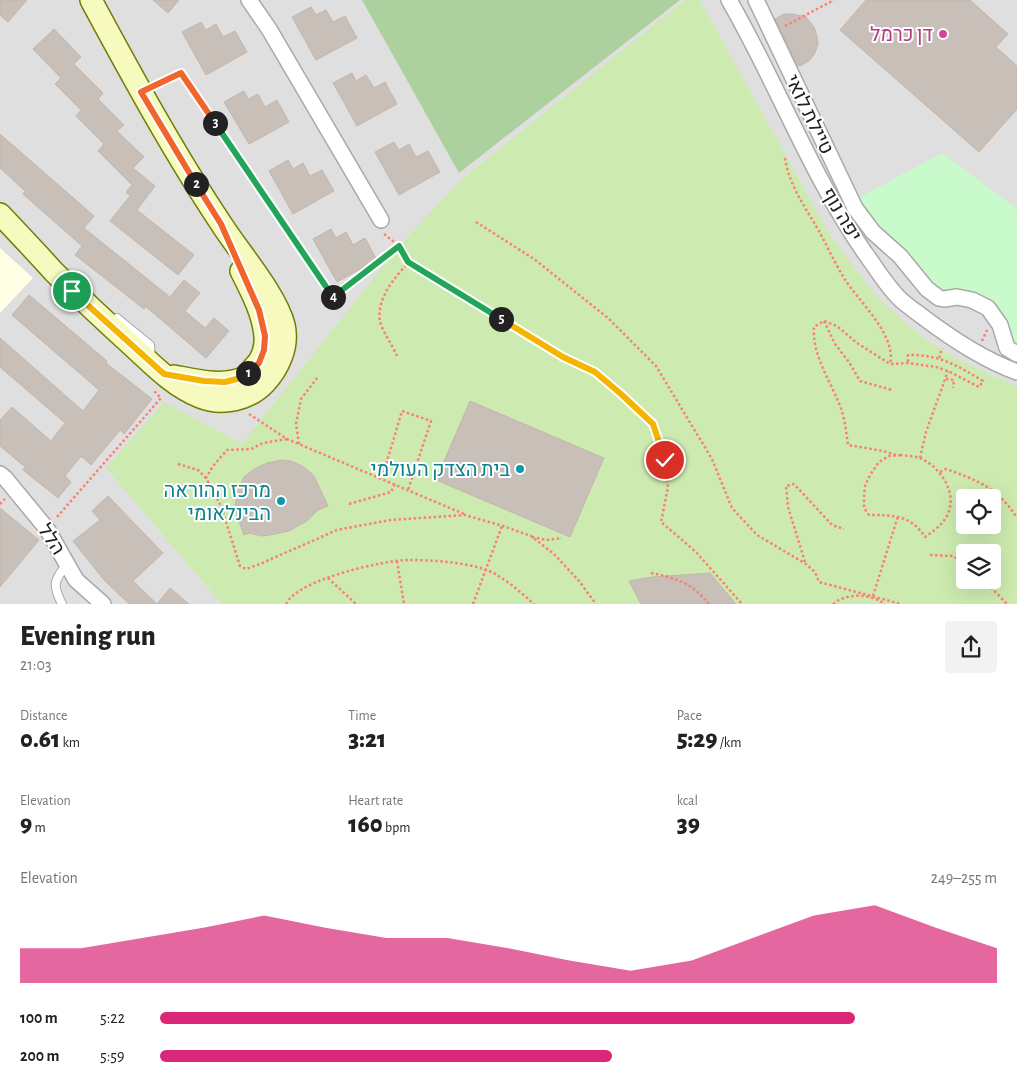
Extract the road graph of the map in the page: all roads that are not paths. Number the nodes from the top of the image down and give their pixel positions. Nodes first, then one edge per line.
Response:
1 (91, 0) edge
2 (249, 0) edge
3 (730, 0) edge
4 (756, 0) edge
5 (0, 214) edge
6 (381, 220) road end
7 (221, 224) junction
8 (72, 291) junction
9 (100, 304) dead end
10 (107, 310) dead end
11 (1017, 354) edge
12 (1017, 372) edge
13 (154, 374) junction
14 (0, 474) edge
15 (67, 564) junction
16 (62, 604) edge
17 (103, 604) edge

1 - 7 street
2 - 6 street
3 - 12 street, יפה נוף
4 - 11 street, טיילת לואי
5 - 8 street
7 - 13 street
7 - 13 street
8 - 9 lane
8 - 13 street
10 - 13 lane
14 - 15 street, הלל
15 - 16 lane
15 - 17 street, הלל

